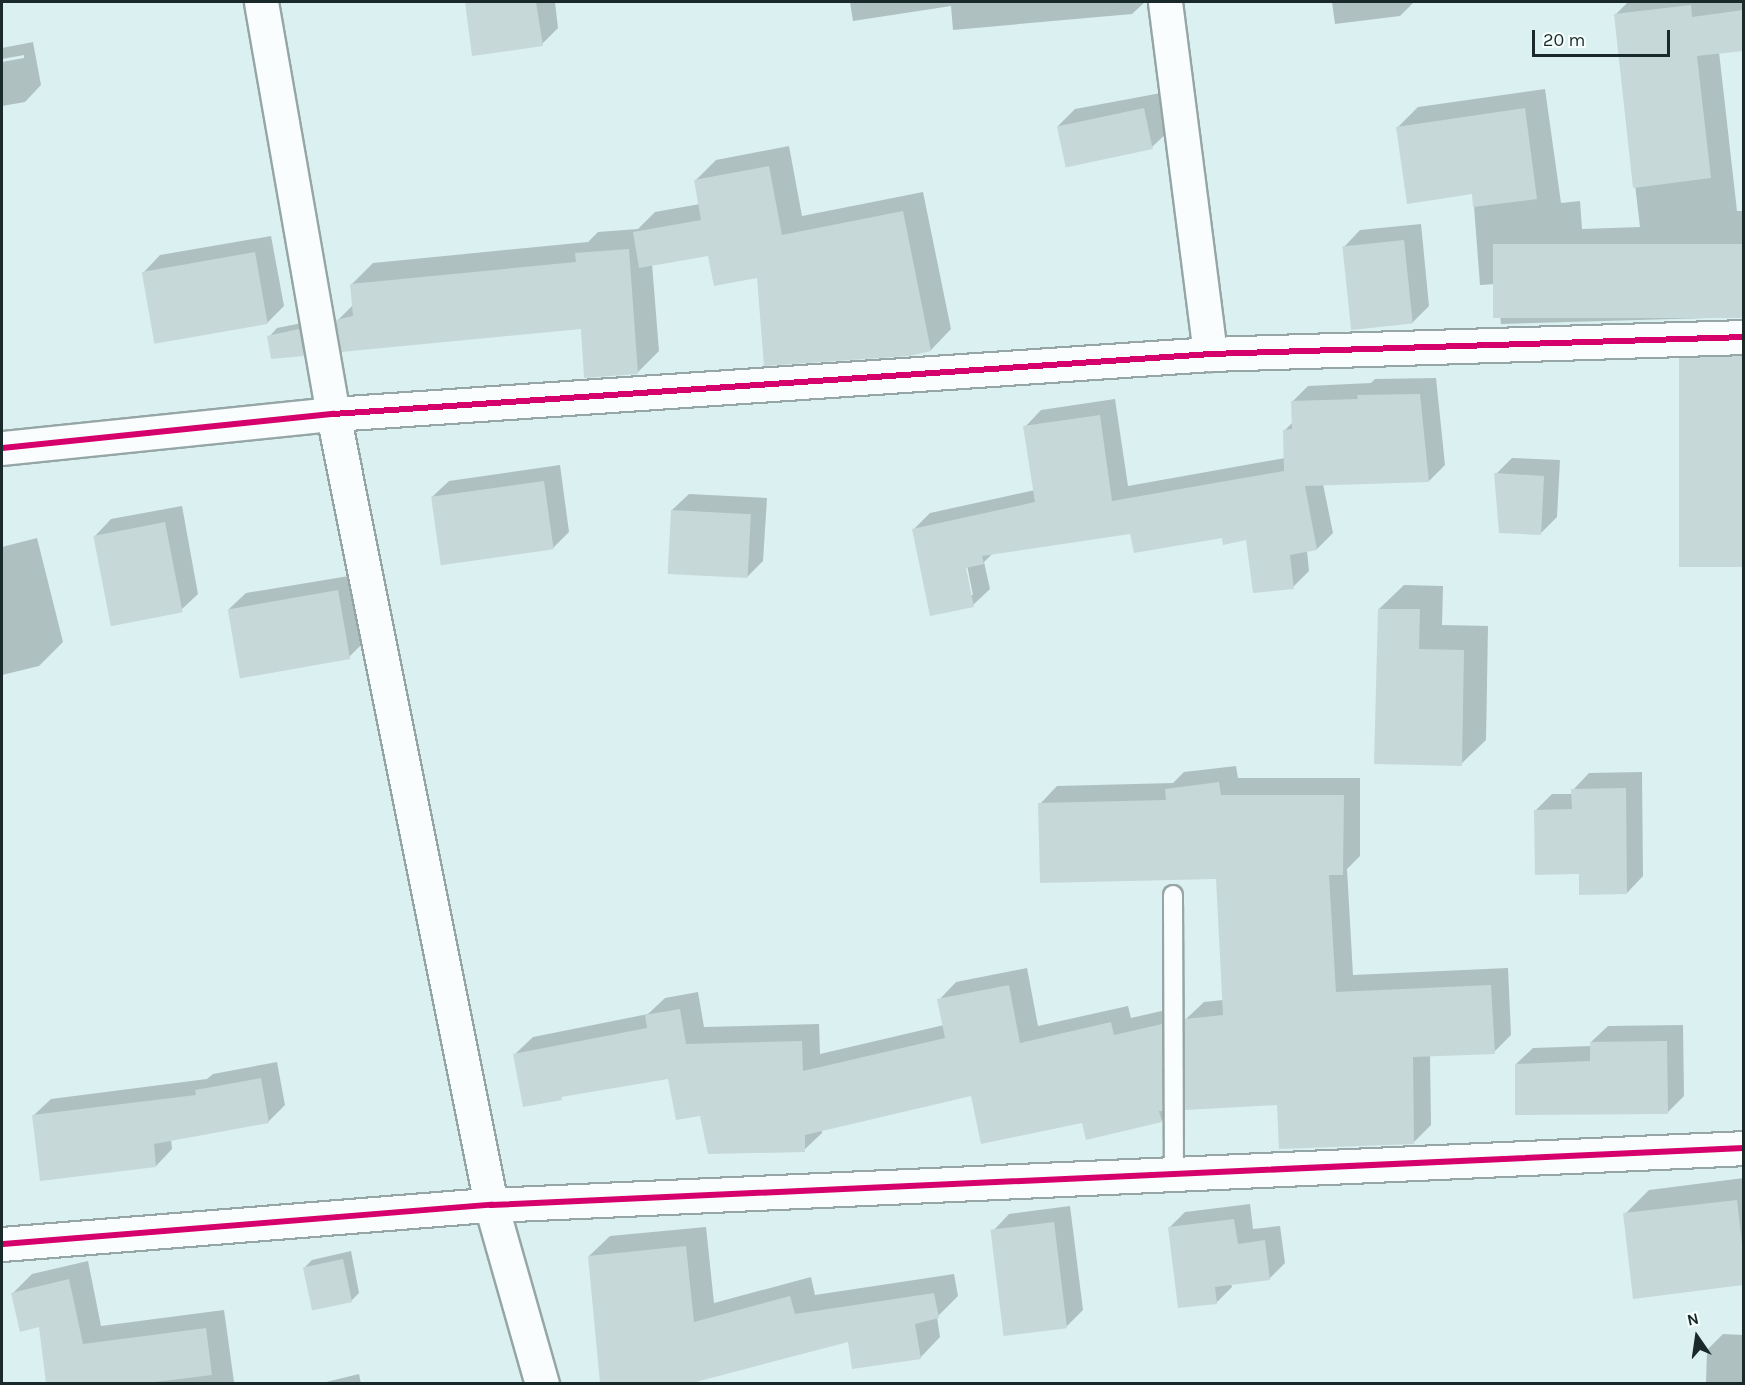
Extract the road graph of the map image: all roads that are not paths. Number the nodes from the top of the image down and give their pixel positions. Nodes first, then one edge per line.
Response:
1 (261, 2) edge
2 (1165, 2) edge
3 (1743, 337) edge
4 (1210, 354) junction
5 (333, 414) junction
6 (2, 448) edge
7 (1173, 895) dead end
8 (1743, 1148) edge
9 (1174, 1174) junction
10 (491, 1206) junction
11 (2, 1244) edge
12 (542, 1383) edge

1 - 5 street
2 - 4 street
3 - 4 street
4 - 5 street
5 - 6 street
5 - 10 street
7 - 9 lane
8 - 9 street
9 - 10 street
10 - 11 street
10 - 12 street

